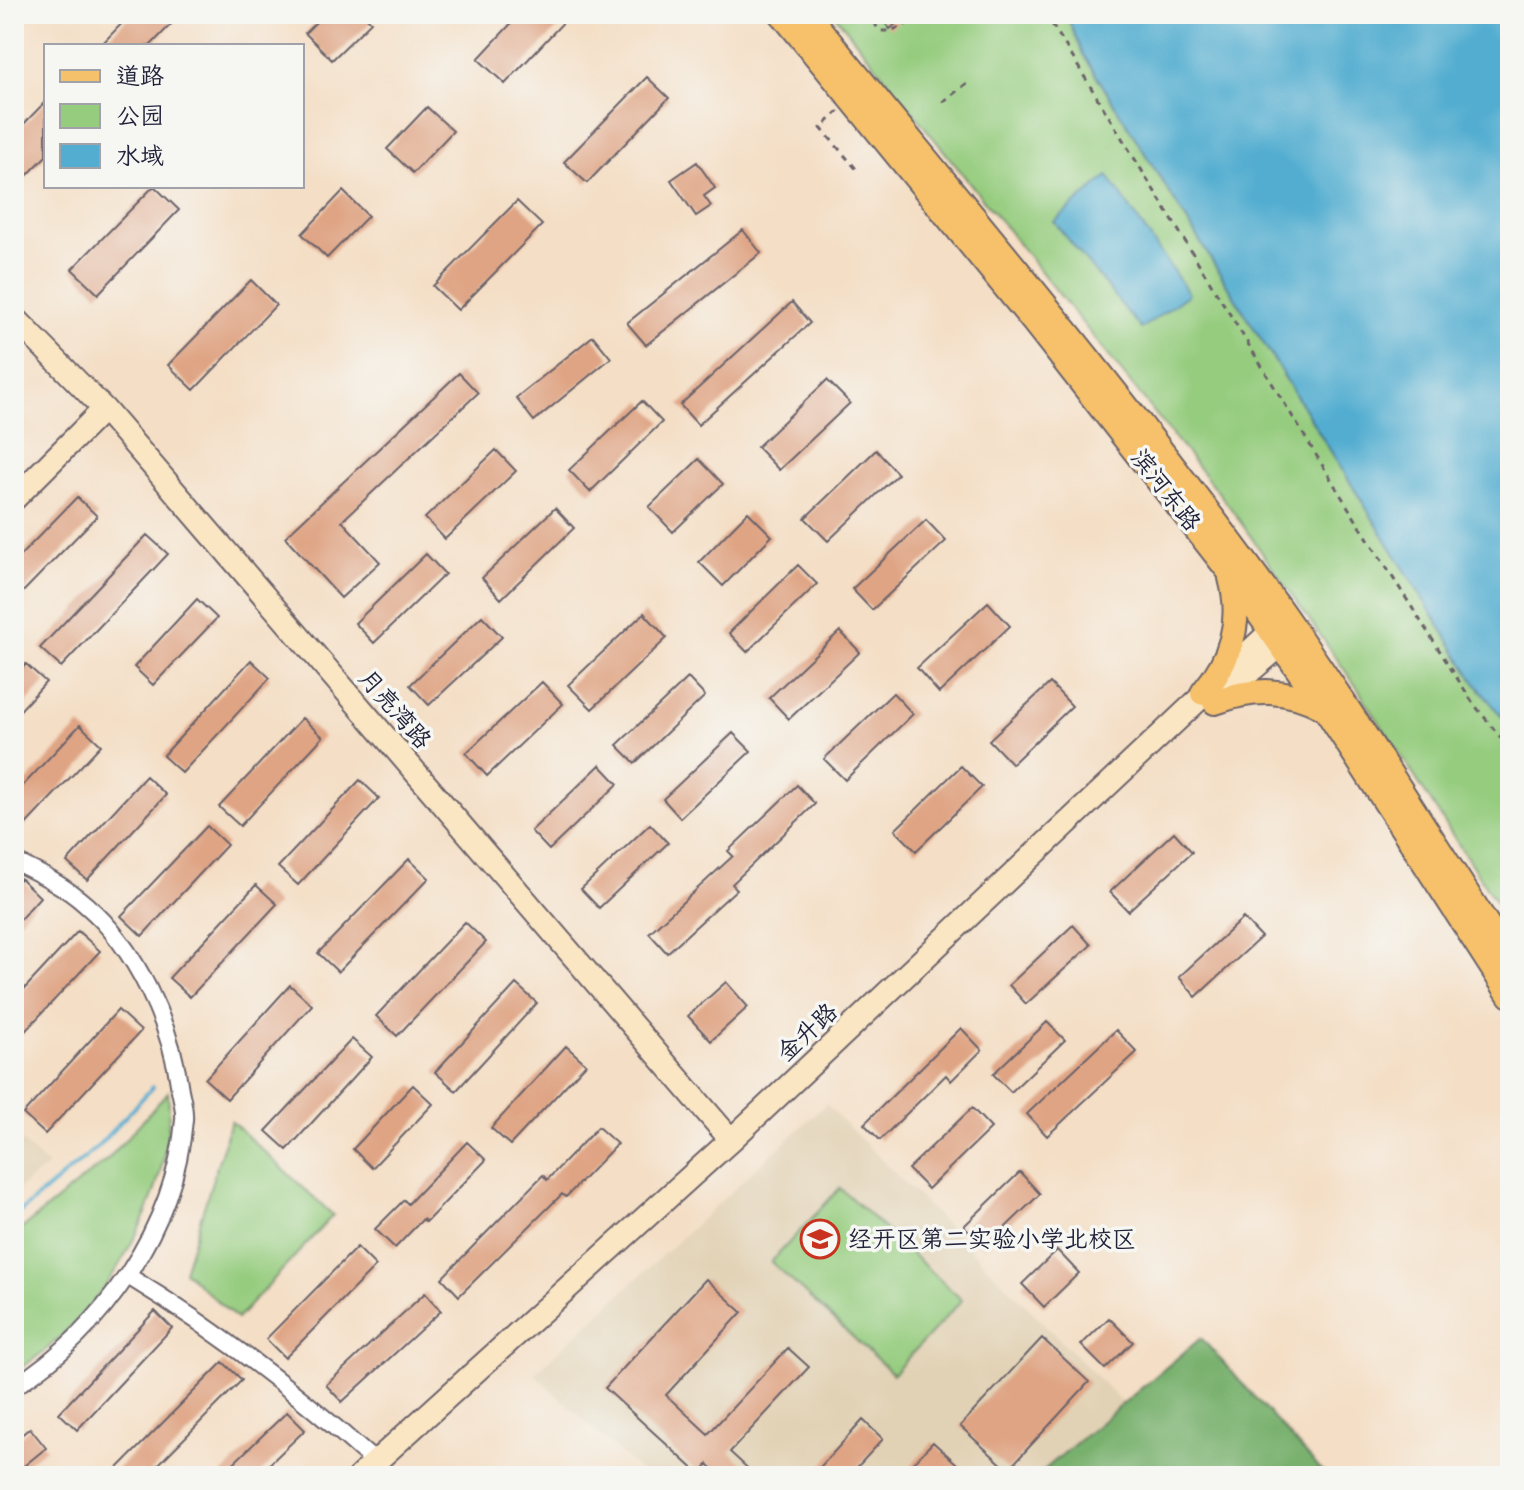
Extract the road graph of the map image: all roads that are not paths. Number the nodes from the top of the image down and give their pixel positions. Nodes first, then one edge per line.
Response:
1 (782, 14) edge
2 (807, 14) edge
3 (14, 317) edge
4 (104, 409) junction
5 (14, 499) edge
6 (1230, 572) junction
7 (1283, 632) junction
8 (1209, 698) junction
9 (1325, 708) junction
10 (14, 861) edge
11 (1510, 960) edge
12 (1510, 995) edge
13 (731, 1140) junction
14 (128, 1276) junction
15 (14, 1387) edge
16 (372, 1471) edge

1 - 6 main road, 滨河东路
2 - 7 main road, 滨河东路
3 - 4 main road, 月亮湾路
4 - 5 main road
4 - 13 main road, 月亮湾路
6 - 7 main road, 滨河东路
6 - 8 main road
7 - 8 main road, 金升路
7 - 9 main road, 滨河东路
7 - 11 main road, 滨河东路
8 - 9 main road
8 - 13 main road, 金升路
8 - 16 main road, 金升路
9 - 12 main road, 滨河东路
10 - 14 street
13 - 16 main road, 金升路
14 - 15 street
14 - 16 street

